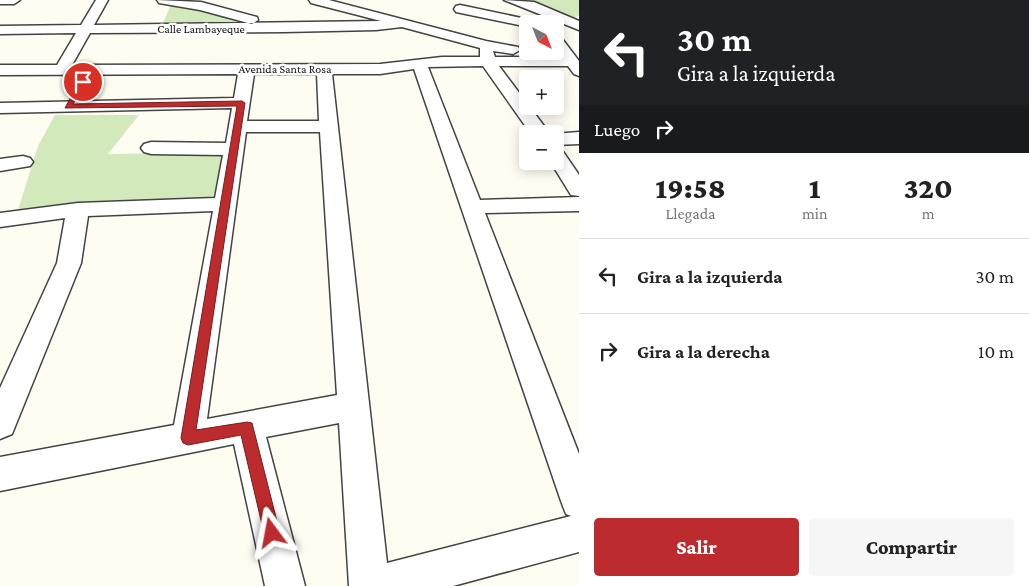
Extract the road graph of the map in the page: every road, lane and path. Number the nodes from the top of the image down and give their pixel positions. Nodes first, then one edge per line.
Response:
1 (0, 0) edge
2 (14, 0) edge
3 (102, 0) edge
4 (163, 0) edge
5 (169, 0) edge
6 (315, 0) edge
7 (510, 0) edge
8 (382, 4) dead end
9 (533, 7) junction
10 (460, 9) dead end
11 (366, 13) junction
12 (538, 15) edge
13 (519, 21) edge
14 (402, 23) junction
15 (577, 23) edge
16 (284, 28) junction
17 (0, 30) edge
18 (85, 30) junction
19 (579, 46) edge
20 (564, 53) edge
21 (486, 54) junction
22 (519, 54) edge
23 (519, 54) edge
24 (420, 65) junction
25 (247, 68) junction
26 (324, 69) junction
27 (0, 70) edge
28 (62, 70) junction
29 (90, 70) junction
30 (75, 94) junction
31 (0, 108) edge
32 (535, 125) edge
33 (238, 126) junction
34 (329, 126) junction
35 (579, 138) edge
36 (564, 139) edge
37 (151, 148) dead end
38 (23, 162) dead end
39 (0, 165) edge
40 (564, 168) edge
41 (579, 190) edge
42 (227, 204) junction
43 (579, 204) edge
44 (471, 207) junction
45 (78, 210) junction
46 (0, 220) edge
47 (354, 406) junction
48 (0, 424) edge
49 (247, 428) junction
50 (188, 438) junction
51 (0, 474) edge
52 (579, 501) edge
53 (579, 533) edge
54 (285, 586) edge
55 (369, 586) edge
56 (378, 586) edge

1 - 2 street
3 - 18 street
4 - 5 street
5 - 16 street
6 - 11 street
7 - 9 street
8 - 11 street
9 - 12 street
9 - 15 street
10 - 13 street
11 - 14 street
14 - 16 street, Calle Lambayeque
14 - 21 street
16 - 18 street, Calle Lambayeque
17 - 18 street, Calle Lambayeque
18 - 28 street
19 - 20 street
21 - 22 street
21 - 23 street, Avenida Santa Rosa
21 - 24 street, Avenida Santa Rosa
21 - 32 street
24 - 26 street, Avenida Santa Rosa
24 - 44 street
25 - 26 street, Avenida Santa Rosa
25 - 29 street, Avenida Santa Rosa
25 - 33 street
26 - 34 street
27 - 28 street, Avenida Santa Rosa
28 - 29 street, Avenida Santa Rosa
29 - 30 street
30 - 31 street
30 - 33 street
33 - 34 street
33 - 37 street
33 - 42 street
34 - 47 street
35 - 36 street
38 - 39 street
40 - 41 street
42 - 45 street
42 - 50 street
43 - 44 street
44 - 52 street
45 - 46 street
45 - 48 street
47 - 49 street
47 - 55 street
49 - 50 street
49 - 54 street
50 - 51 street
53 - 56 street

